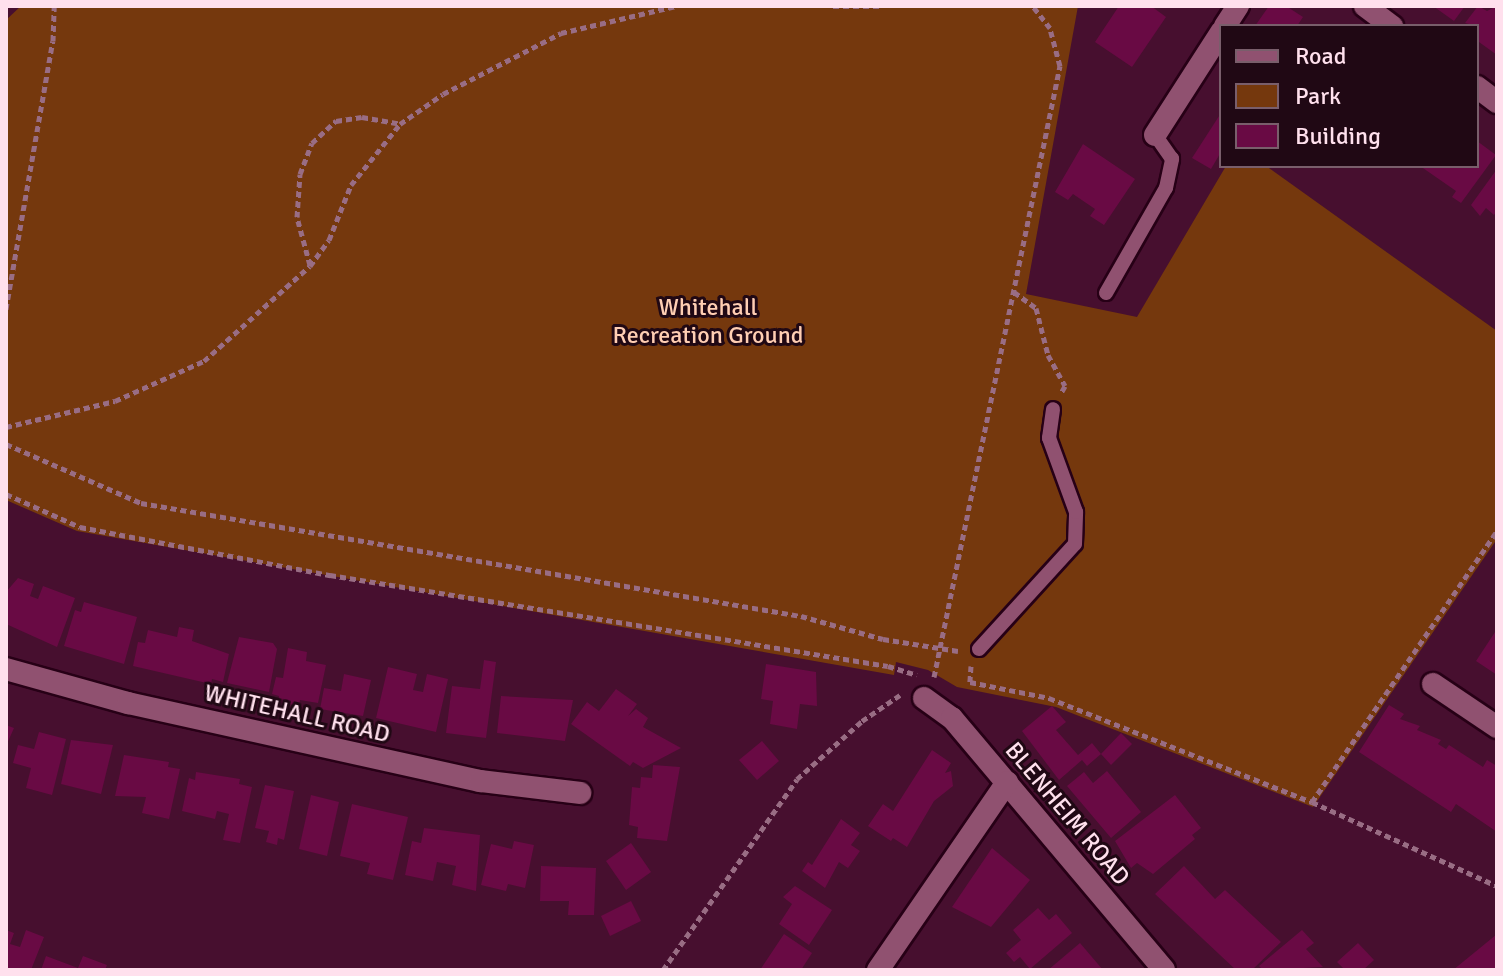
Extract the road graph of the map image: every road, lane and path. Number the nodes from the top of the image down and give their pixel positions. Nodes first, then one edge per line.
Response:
1 (54, 6) edge
2 (676, 6) edge
3 (833, 6) edge
4 (882, 6) edge
5 (1033, 6) edge
6 (1238, 6) edge
7 (1365, 6) edge
8 (1226, 24) edge
9 (1389, 24) edge
10 (1219, 35) edge
11 (1479, 88) edge
12 (1497, 102) edge
13 (400, 124) junction
14 (1155, 135) joint
15 (310, 266) junction
16 (1014, 292) junction
17 (1106, 293) dead end
18 (6, 309) edge
19 (1053, 409) joint
20 (6, 427) edge
21 (6, 444) edge
22 (6, 494) edge
23 (1497, 531) edge
24 (943, 646) junction
25 (979, 649) dead end
26 (6, 669) edge
27 (1433, 684) dead end
28 (925, 689) junction
29 (1497, 727) edge
30 (1007, 782) junction
31 (580, 793) dead end
32 (1312, 802) junction
33 (1497, 886) edge
34 (663, 970) edge
35 (878, 970) edge
36 (1164, 970) edge

1 - 18 path
2 - 13 path
3 - 4 path
5 - 16 path
6 - 8 street
7 - 9 street
10 - 14 street
11 - 12 street
13 - 15 path
13 - 15 path
14 - 17 lane
15 - 20 path
16 - 19 path
16 - 24 path
19 - 25 lane
21 - 24 path
22 - 28 path
23 - 32 path
24 - 28 path
24 - 32 path
26 - 31 street, WHITEHALL ROAD
27 - 29 street
28 - 30 street, BLENHEIM ROAD
28 - 34 path
30 - 35 street
30 - 36 street, BLENHEIM ROAD
32 - 33 path

